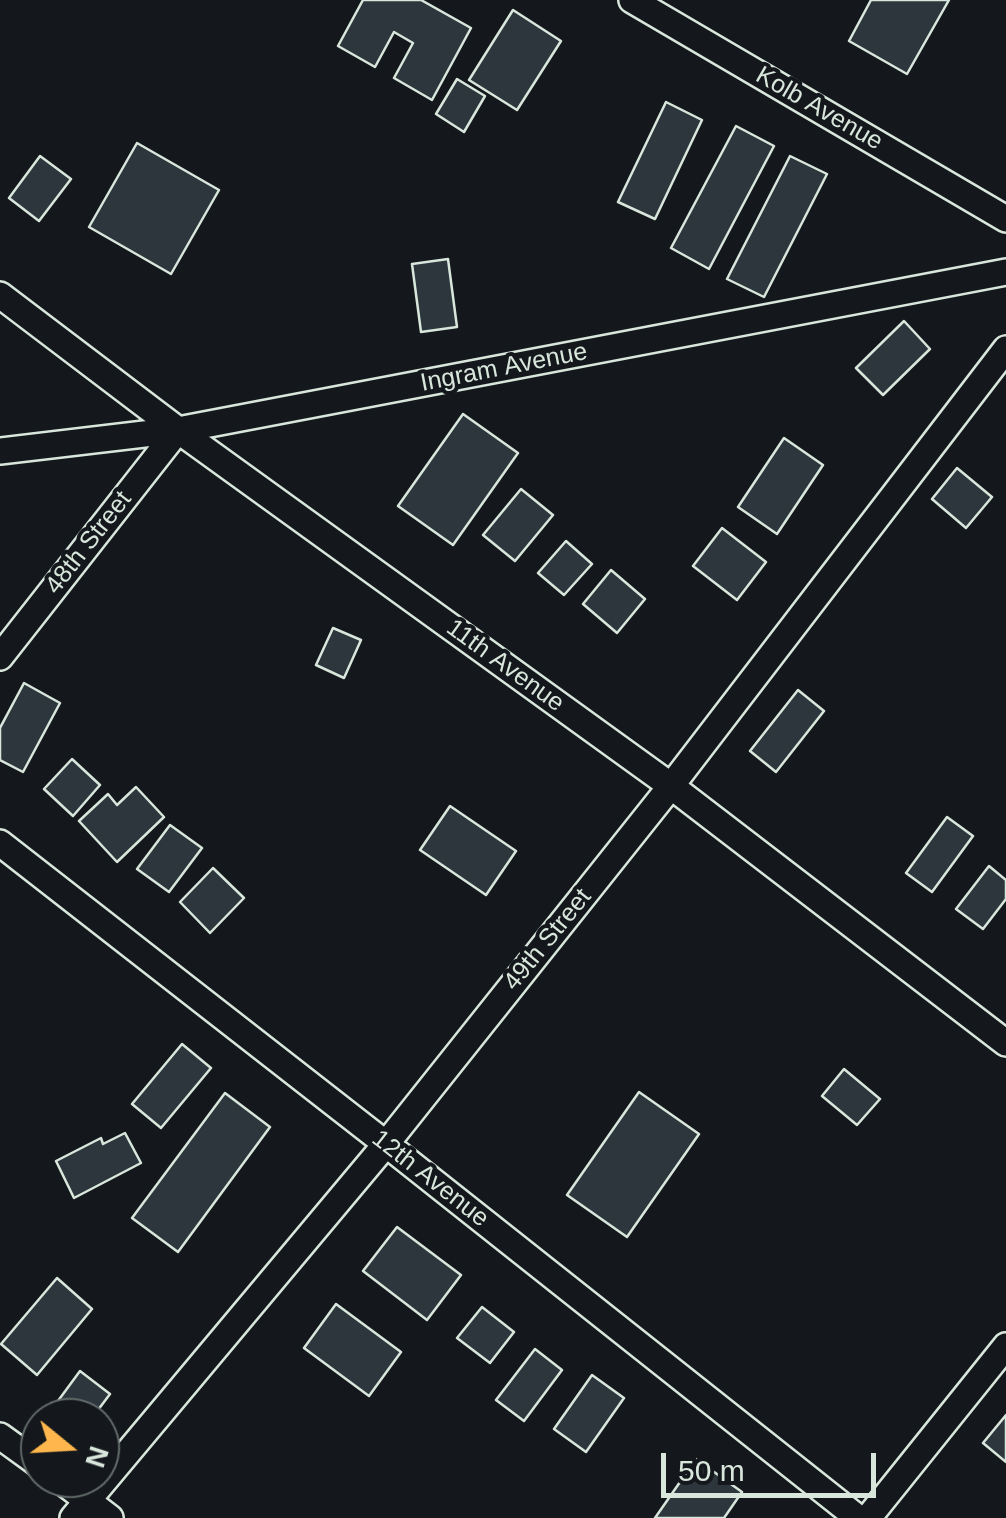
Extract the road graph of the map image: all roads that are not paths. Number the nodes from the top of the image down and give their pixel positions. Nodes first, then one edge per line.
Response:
1 (632, 0) edge
2 (1006, 219) edge
3 (1006, 272) edge
4 (0, 295) edge
5 (1006, 349) edge
6 (178, 430) junction
7 (0, 451) edge
8 (0, 657) edge
9 (672, 786) junction
10 (0, 842) edge
11 (1006, 1043) edge
12 (386, 1144) junction
13 (1006, 1346) edge
14 (80, 1509) edge
15 (110, 1518) edge
16 (858, 1518) edge
17 (868, 1518) edge

1 - 2 street, Kolb Avenue
3 - 6 street, Ingram Avenue
4 - 6 street, 11th Avenue
5 - 9 street, 49th Street
6 - 7 street, Ingram Avenue
6 - 8 street, 48th Street
6 - 9 street, 11th Avenue
9 - 11 street, 11th Avenue
9 - 12 street, 49th Street
10 - 12 street, 12th Avenue
12 - 14 street, 49th Street
12 - 16 street, 12th Avenue
13 - 17 street
14 - 15 street

